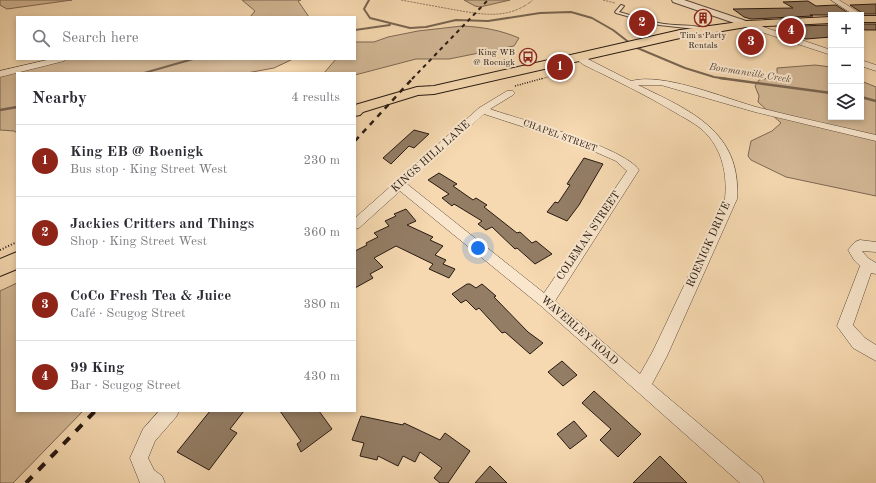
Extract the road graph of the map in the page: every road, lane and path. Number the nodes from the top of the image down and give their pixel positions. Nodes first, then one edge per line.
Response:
1 (401, 0) edge
2 (408, 0) edge
3 (533, 0) edge
4 (603, 0) edge
5 (676, 0) edge
6 (834, 0) edge
7 (410, 2) junction
8 (622, 6) joint
9 (854, 12) edge
10 (828, 20) edge
11 (746, 24) junction
12 (709, 30) junction
13 (828, 52) edge
14 (580, 59) junction
15 (57, 60) edge
16 (864, 64) edge
17 (876, 68) edge
18 (0, 74) edge
19 (630, 84) junction
20 (434, 90) junction
21 (510, 93) joint
22 (482, 110) junction
23 (356, 111) edge
24 (356, 116) edge
25 (876, 138) edge
26 (633, 170) joint
27 (400, 185) junction
28 (356, 224) edge
29 (16, 242) edge
30 (876, 247) edge
31 (0, 250) edge
32 (16, 260) edge
33 (871, 267) edge
34 (0, 268) edge
35 (546, 302) junction
36 (876, 354) edge
37 (642, 386) junction
38 (169, 412) edge
39 (155, 483) edge
40 (754, 483) edge

1 - 7 path
2 - 7 path
3 - 7 path
4 - 8 path
5 - 11 street
6 - 9 street
8 - 12 lane
10 - 11 main road
11 - 12 main road
11 - 13 street
12 - 14 main road
14 - 19 street, ROENIGK DRIVE
14 - 20 main road
14 - 21 path
15 - 18 street
16 - 17 street
19 - 25 street
19 - 37 street, ROENIGK DRIVE
20 - 23 main road
20 - 24 main road
21 - 22 street, KINGS HILL LANE
22 - 26 street, CHAPEL STREET
22 - 27 street, KINGS HILL LANE
26 - 35 street, COLEMAN STREET
27 - 28 street, KINGS HILL LANE
27 - 35 street, WAVERLEY ROAD
29 - 31 path
30 - 33 street
32 - 34 main road
33 - 36 street
35 - 37 street, WAVERLEY ROAD
37 - 40 street, WAVERLEY ROAD
38 - 39 street

